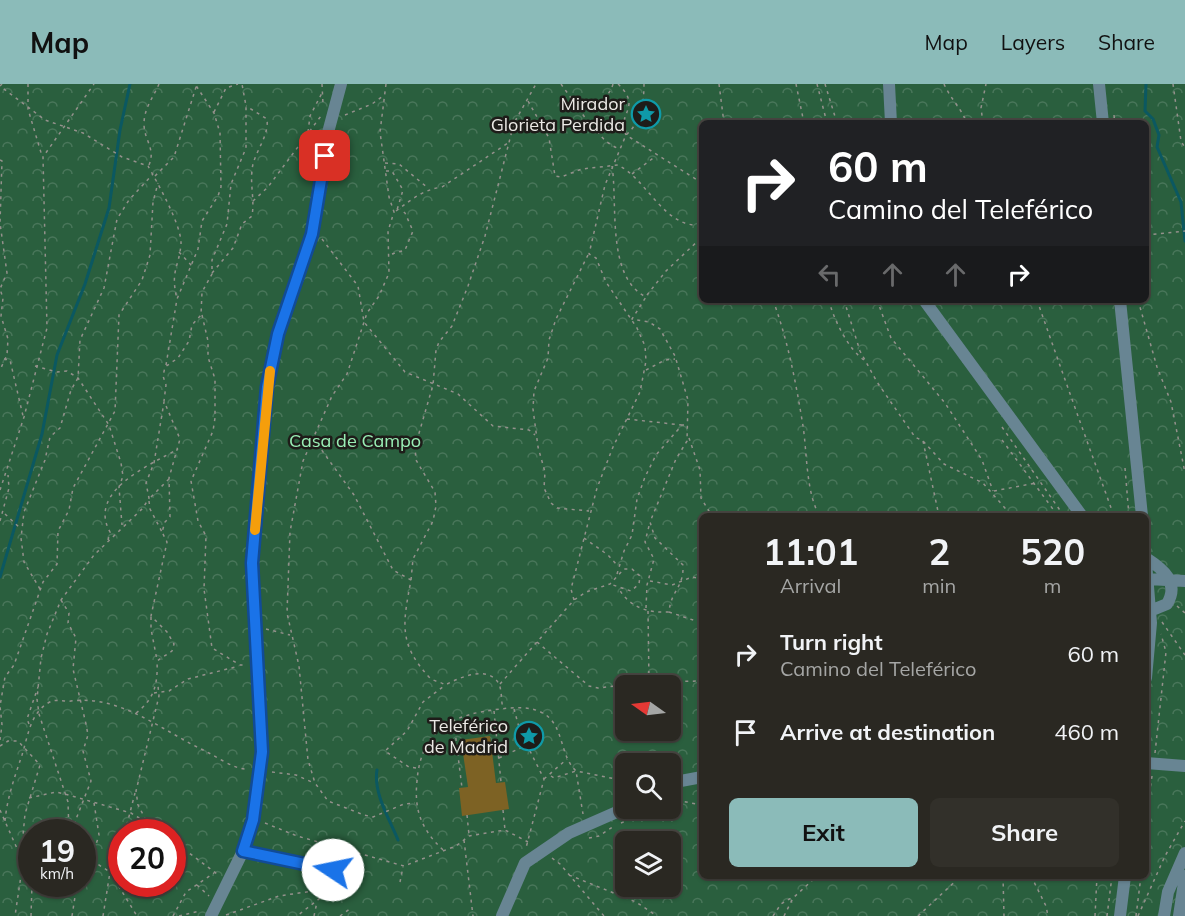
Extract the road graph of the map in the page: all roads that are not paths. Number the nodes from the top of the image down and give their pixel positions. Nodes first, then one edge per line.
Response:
1 (341, 84) edge
2 (889, 84) edge
3 (1100, 84) edge
4 (891, 120) edge
5 (1103, 120) edge
6 (926, 303) edge
7 (1120, 303) edge
8 (1080, 513) edge
9 (1142, 513) edge
10 (1149, 562) edge
11 (1149, 577) edge
12 (1171, 581) junction
13 (1185, 581) edge
14 (1149, 590) edge
15 (1153, 615) junction
16 (1149, 651) edge
17 (1149, 763) edge
18 (1185, 766) edge
19 (699, 778) edge
20 (681, 781) edge
21 (615, 813) edge
22 (243, 851) junction
23 (1185, 853) edge
24 (333, 870) dead end
25 (1185, 876) edge
26 (1125, 882) edge
27 (214, 911) edge
28 (502, 916) edge
29 (1120, 916) edge
30 (1164, 916) edge
31 (1179, 916) edge

1 - 22 street
2 - 4 street
3 - 5 street
6 - 8 street
7 - 9 street
10 - 12 street
11 - 12 street
12 - 13 street
12 - 15 street
14 - 15 street
15 - 16 street
17 - 18 street
19 - 20 street
21 - 28 street
22 - 24 street
22 - 27 street
23 - 30 street
25 - 31 street
26 - 29 street

